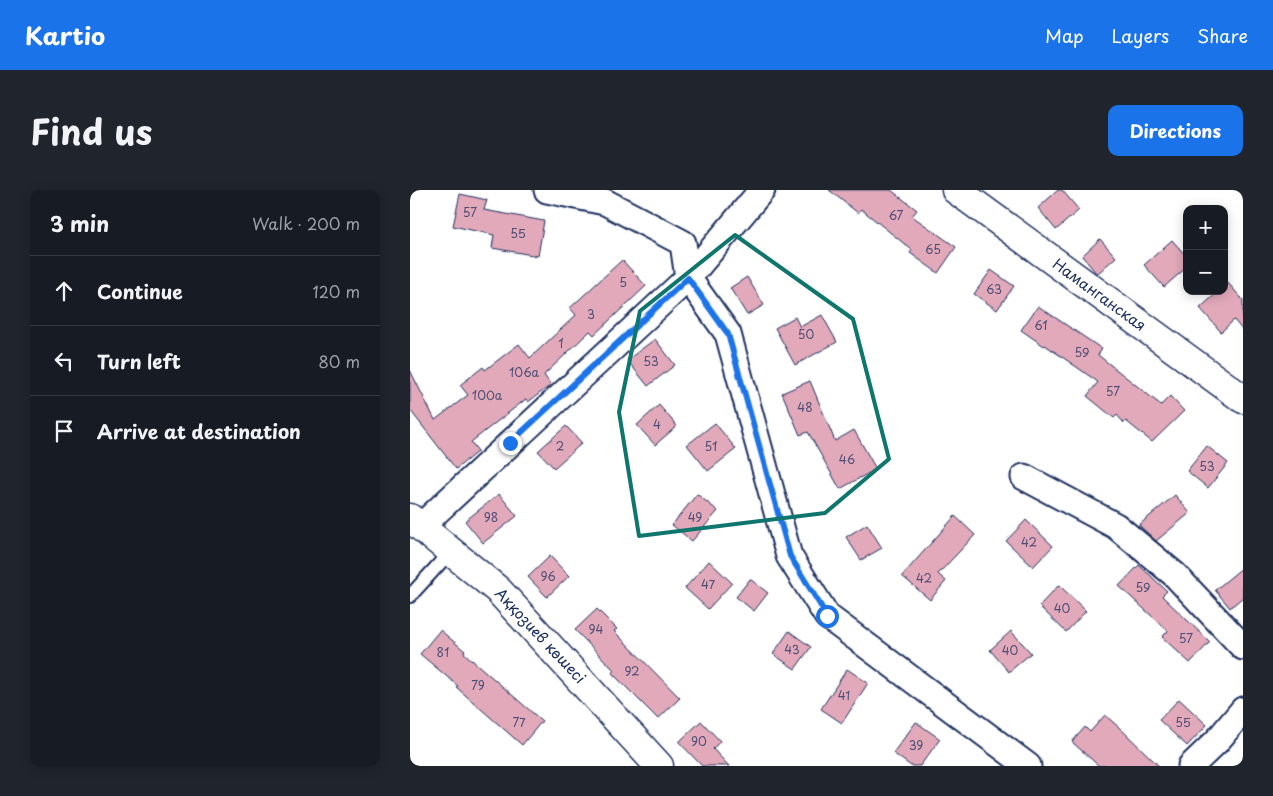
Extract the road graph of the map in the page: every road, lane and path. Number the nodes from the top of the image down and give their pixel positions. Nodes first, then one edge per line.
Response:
1 (547, 190) edge
2 (762, 190) edge
3 (956, 190) edge
4 (688, 278) junction
5 (1243, 399) edge
6 (1024, 477) dead end
7 (415, 523) edge
8 (451, 551) junction
9 (410, 596) edge
10 (1243, 647) edge
11 (1243, 710) edge
12 (659, 766) edge
13 (1028, 766) edge
14 (1191, 766) edge

1 - 4 street
2 - 4 street
3 - 5 street, Наманганская
4 - 7 street
4 - 13 street
6 - 10 street
7 - 8 street, Аққозиев көшесі
8 - 9 lane
8 - 12 street, Аққозиев көшесі
11 - 14 street

